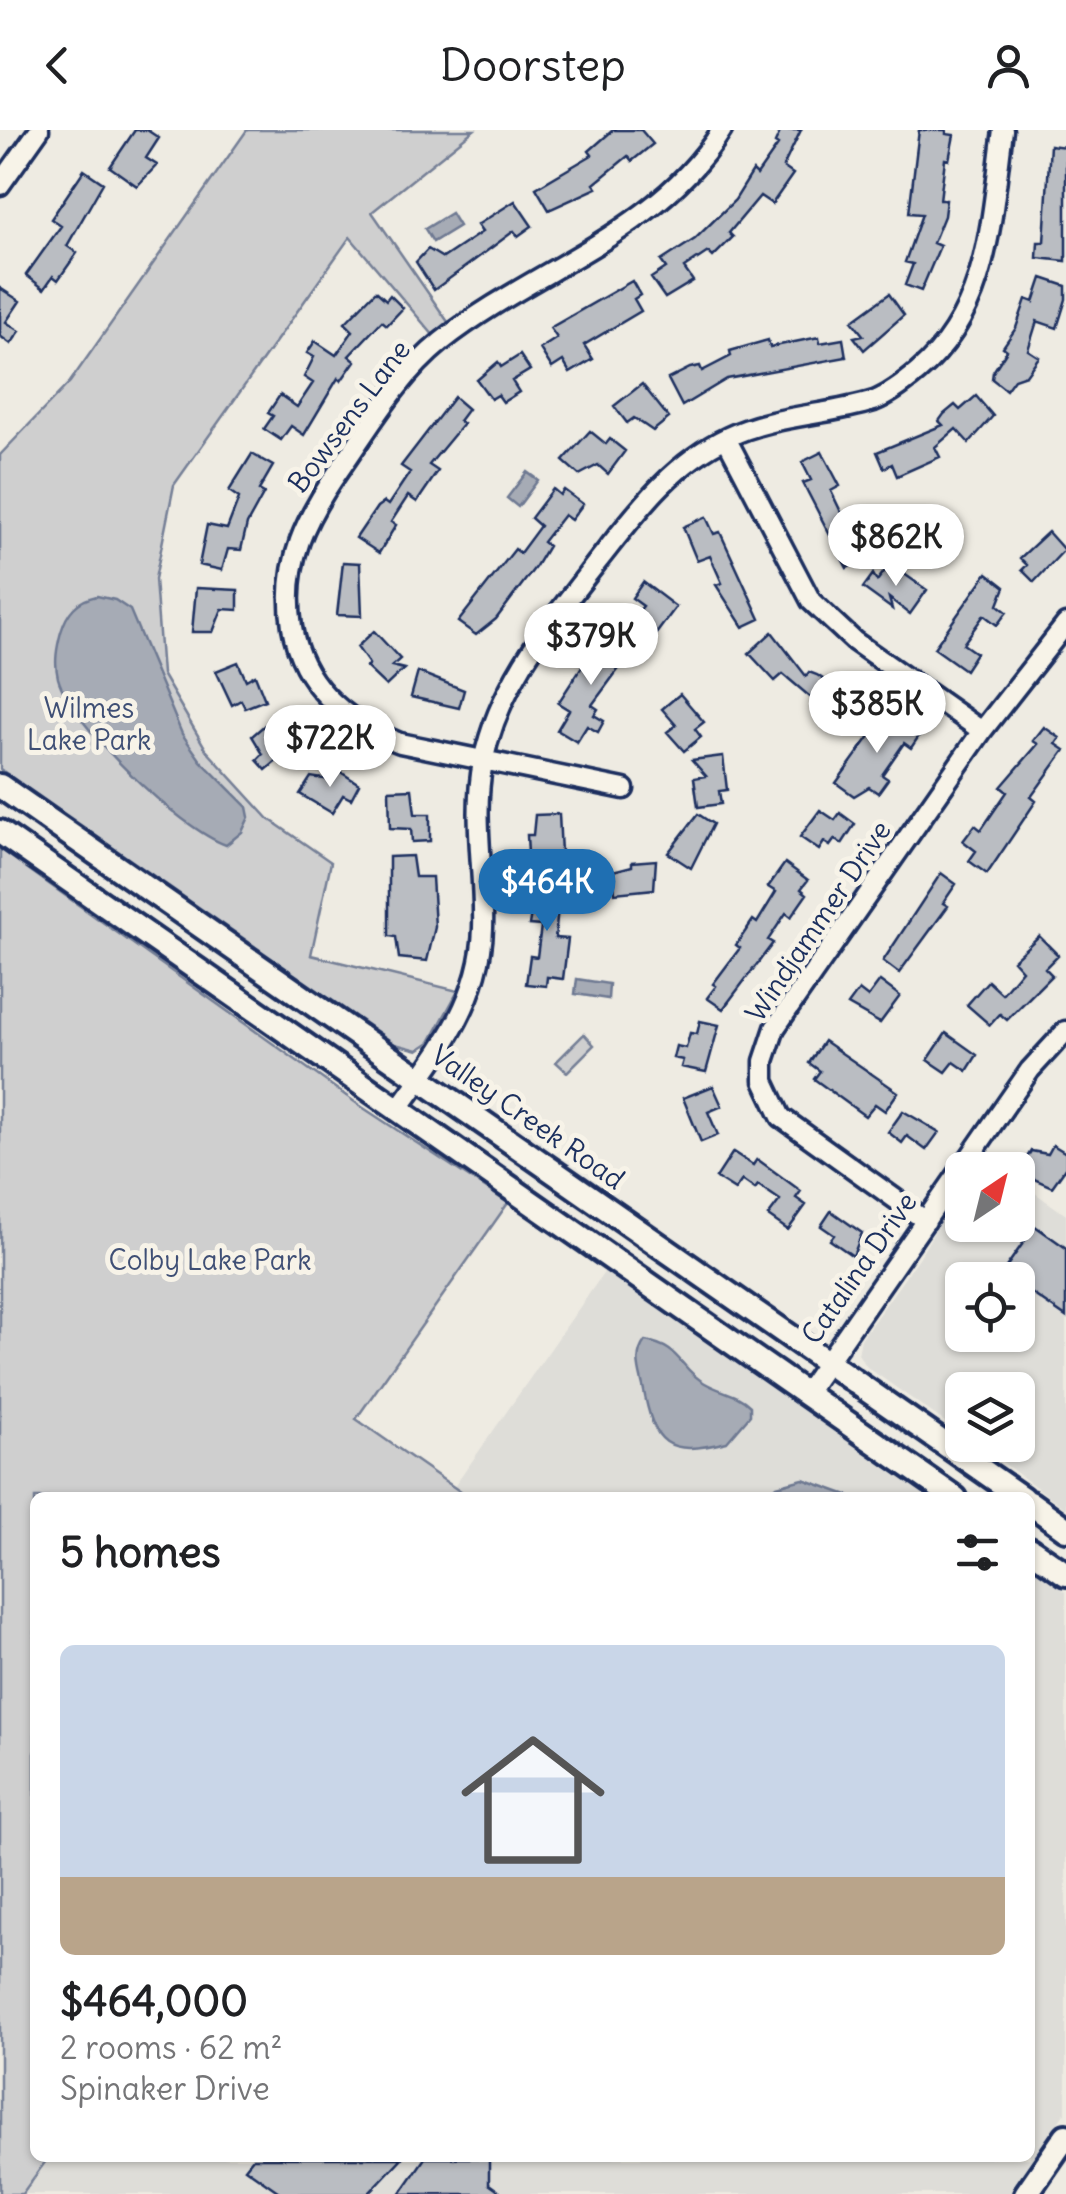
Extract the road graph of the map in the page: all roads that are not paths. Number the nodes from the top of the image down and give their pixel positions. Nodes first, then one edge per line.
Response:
1 (39, 130) edge
2 (722, 130) edge
3 (1003, 130) edge
4 (0, 185) edge
5 (726, 438) junction
6 (1066, 624) edge
7 (982, 731) junction
8 (484, 762) junction
9 (0, 786) edge
10 (624, 789) dead end
11 (0, 832) edge
12 (1066, 1031) edge
13 (420, 1079) junction
14 (398, 1109) junction
15 (926, 1221) junction
16 (827, 1362) junction
17 (806, 1393) junction
18 (947, 1492) edge
19 (1013, 1492) edge
20 (1035, 1507) edge
21 (1066, 1528) edge
22 (1035, 1553) edge
23 (1066, 1574) edge
24 (1066, 2136) edge
25 (1026, 2194) edge

1 - 4 street
2 - 8 street, Bowsens Lane
3 - 5 street
5 - 7 street
5 - 8 street
6 - 7 street, Windjammer Drive
7 - 15 street, Windjammer Drive
8 - 10 street, Bowsens Lane
8 - 13 street
9 - 13 main road, Valley Creek Road
11 - 14 main road
12 - 15 street, Catalina Drive
13 - 14 street
13 - 16 main road, Valley Creek Road
14 - 17 main road
15 - 16 street, Catalina Drive
16 - 17 street, Catalina Drive
16 - 19 main road, Valley Creek Road
17 - 18 main road
20 - 21 main road
22 - 23 main road
24 - 25 main road

